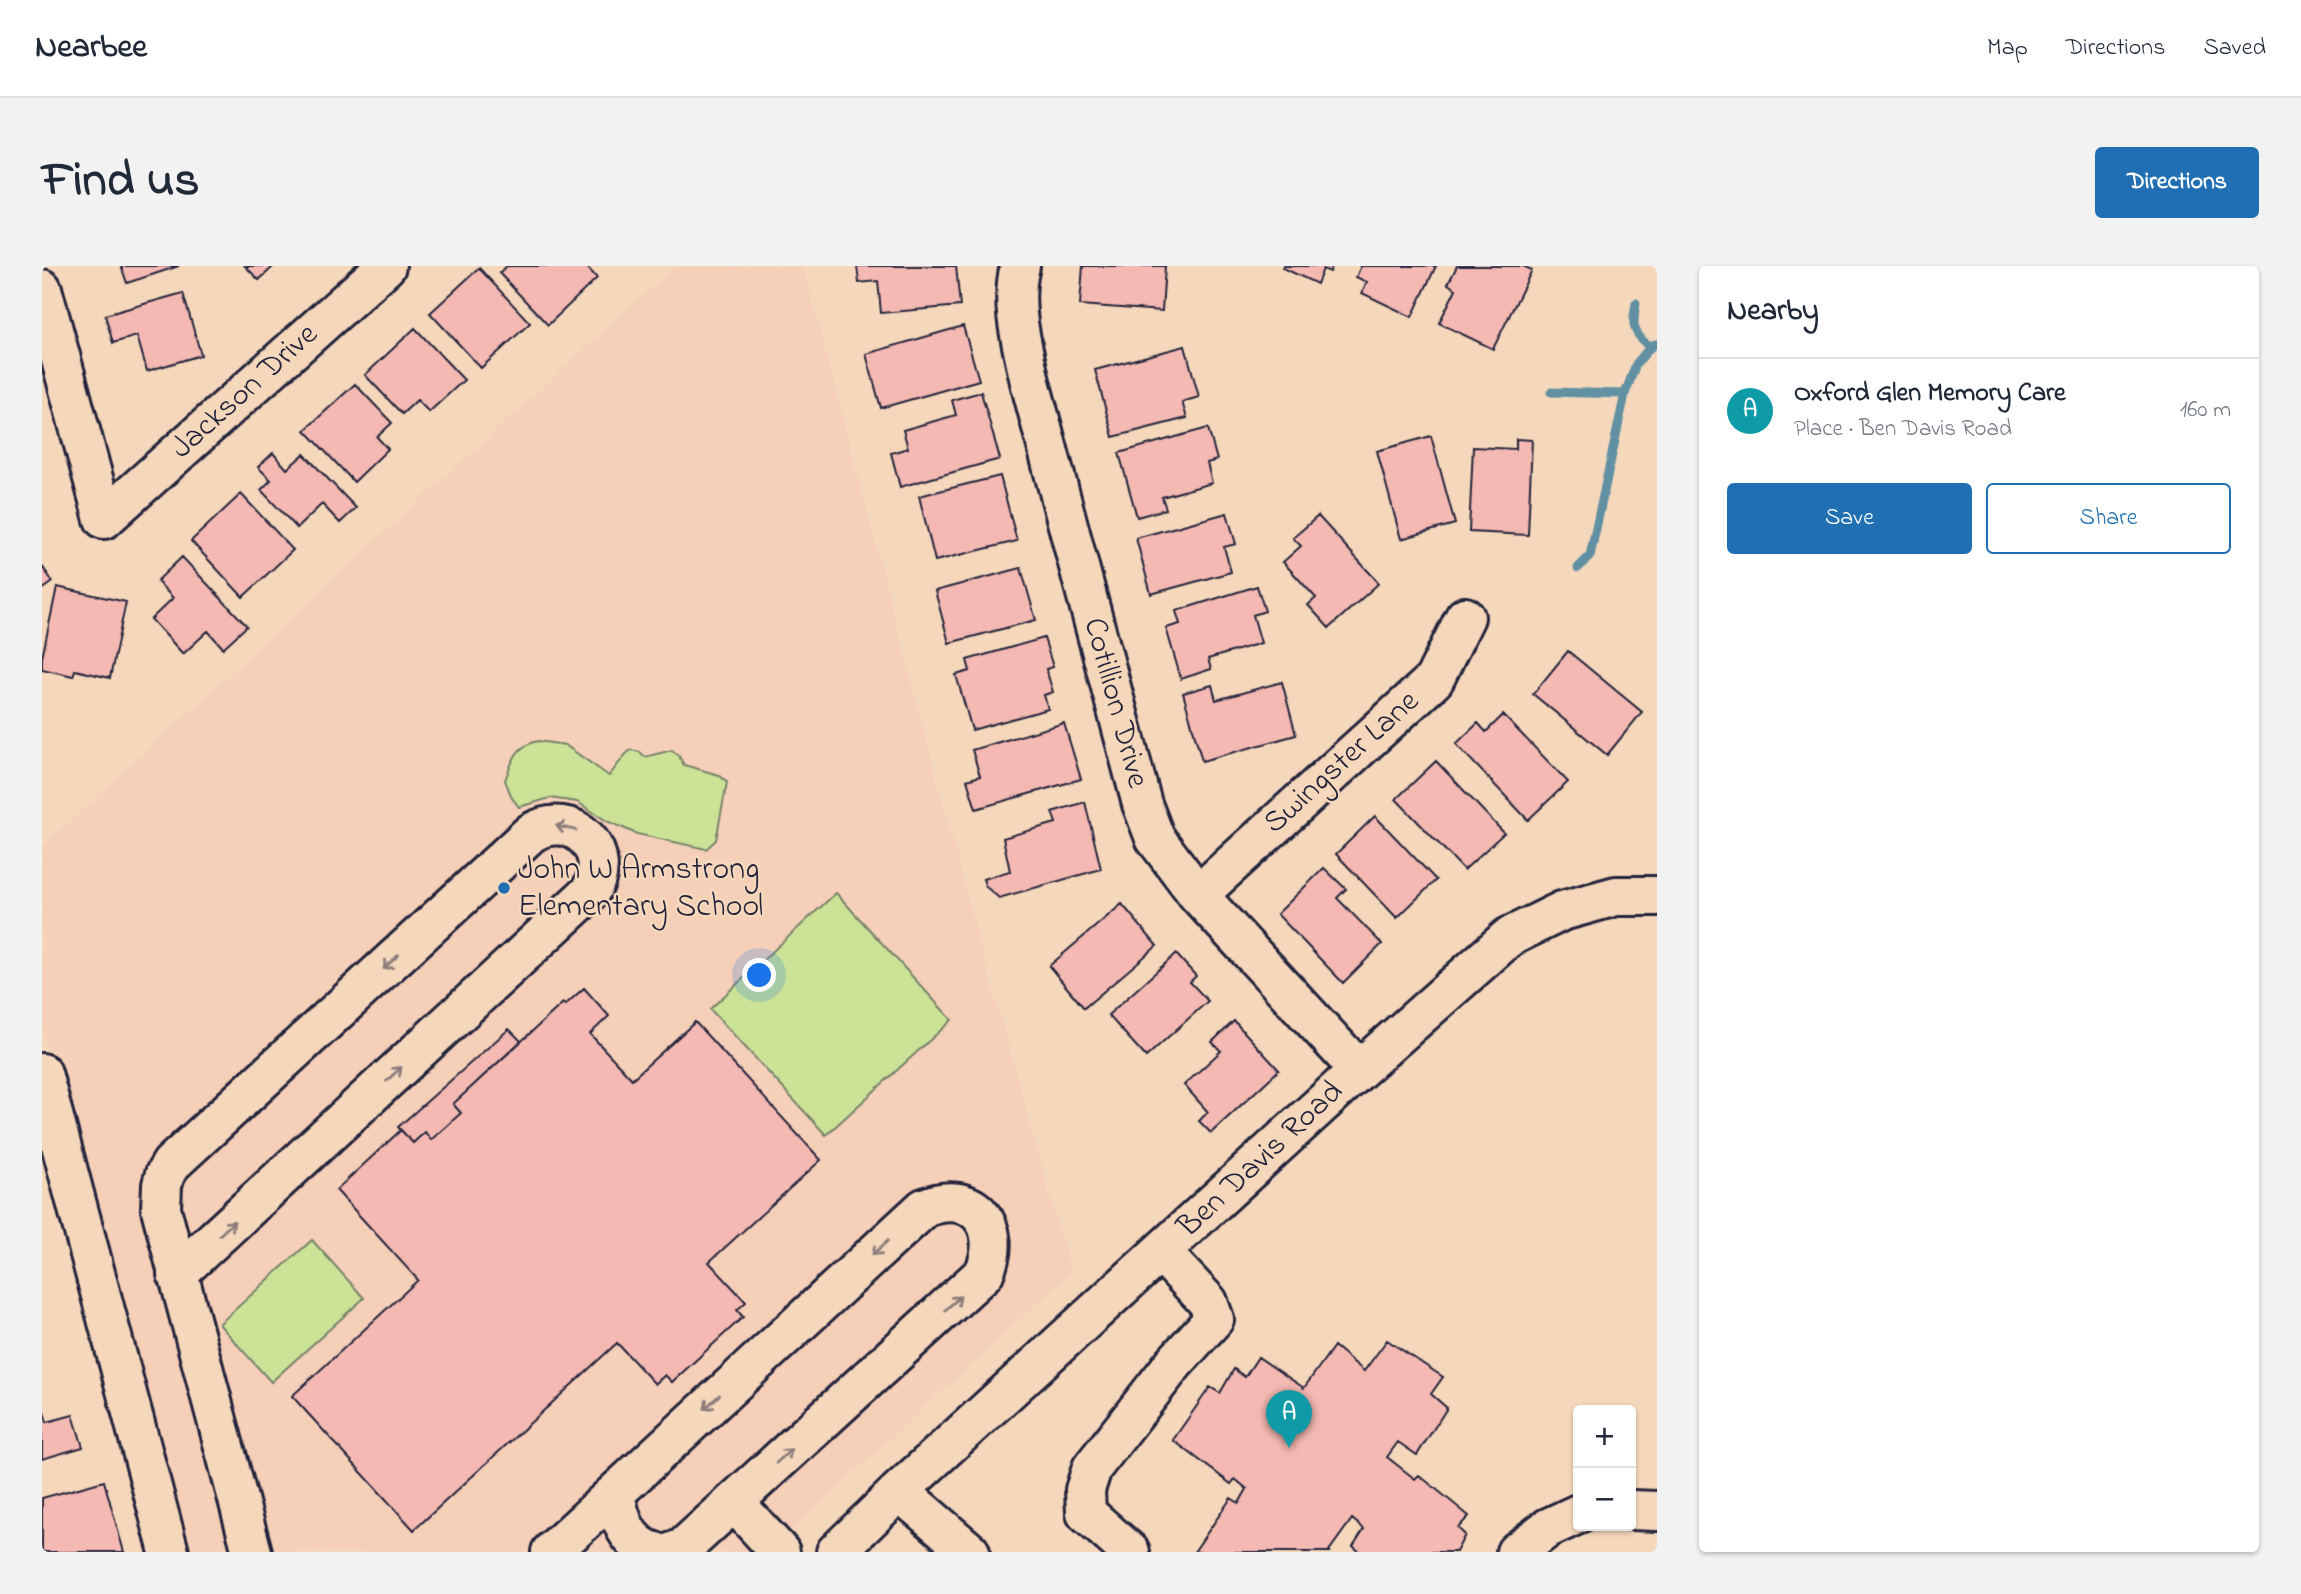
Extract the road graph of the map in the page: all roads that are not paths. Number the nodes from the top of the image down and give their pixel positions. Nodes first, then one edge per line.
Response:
1 (386, 266) edge
2 (1020, 266) edge
3 (42, 289) edge
4 (1465, 617) dead end
5 (1198, 895) junction
6 (1657, 896) edge
7 (1359, 1070) junction
8 (42, 1073) edge
9 (1161, 1252) junction
10 (177, 1274) junction
11 (900, 1491) junction
12 (615, 1493) junction
13 (734, 1502) junction
14 (1636, 1510) edge
15 (1657, 1511) edge
16 (1573, 1516) edge
17 (169, 1552) edge
18 (251, 1552) edge
19 (551, 1552) edge
20 (655, 1552) edge
21 (673, 1552) edge
22 (780, 1552) edge
23 (836, 1552) edge
24 (970, 1552) edge
25 (1130, 1552) edge
26 (1516, 1552) edge

1 - 3 street, Jackson Drive
2 - 5 street, Cotillion Drive
4 - 5 street, Swingster Lane
5 - 7 street, Cotillion Drive
6 - 7 street, Ben Davis Road
7 - 9 street, Ben Davis Road
8 - 17 street
9 - 11 street, Ben Davis Road
9 - 25 street
10 -> 10 street
10 - 18 street
11 - 23 street, Ben Davis Road
11 - 24 street
13 -> 12 street
12 - 19 street
12 - 20 street
13 - 21 street
13 - 22 street
14 - 15 street
16 - 26 street

